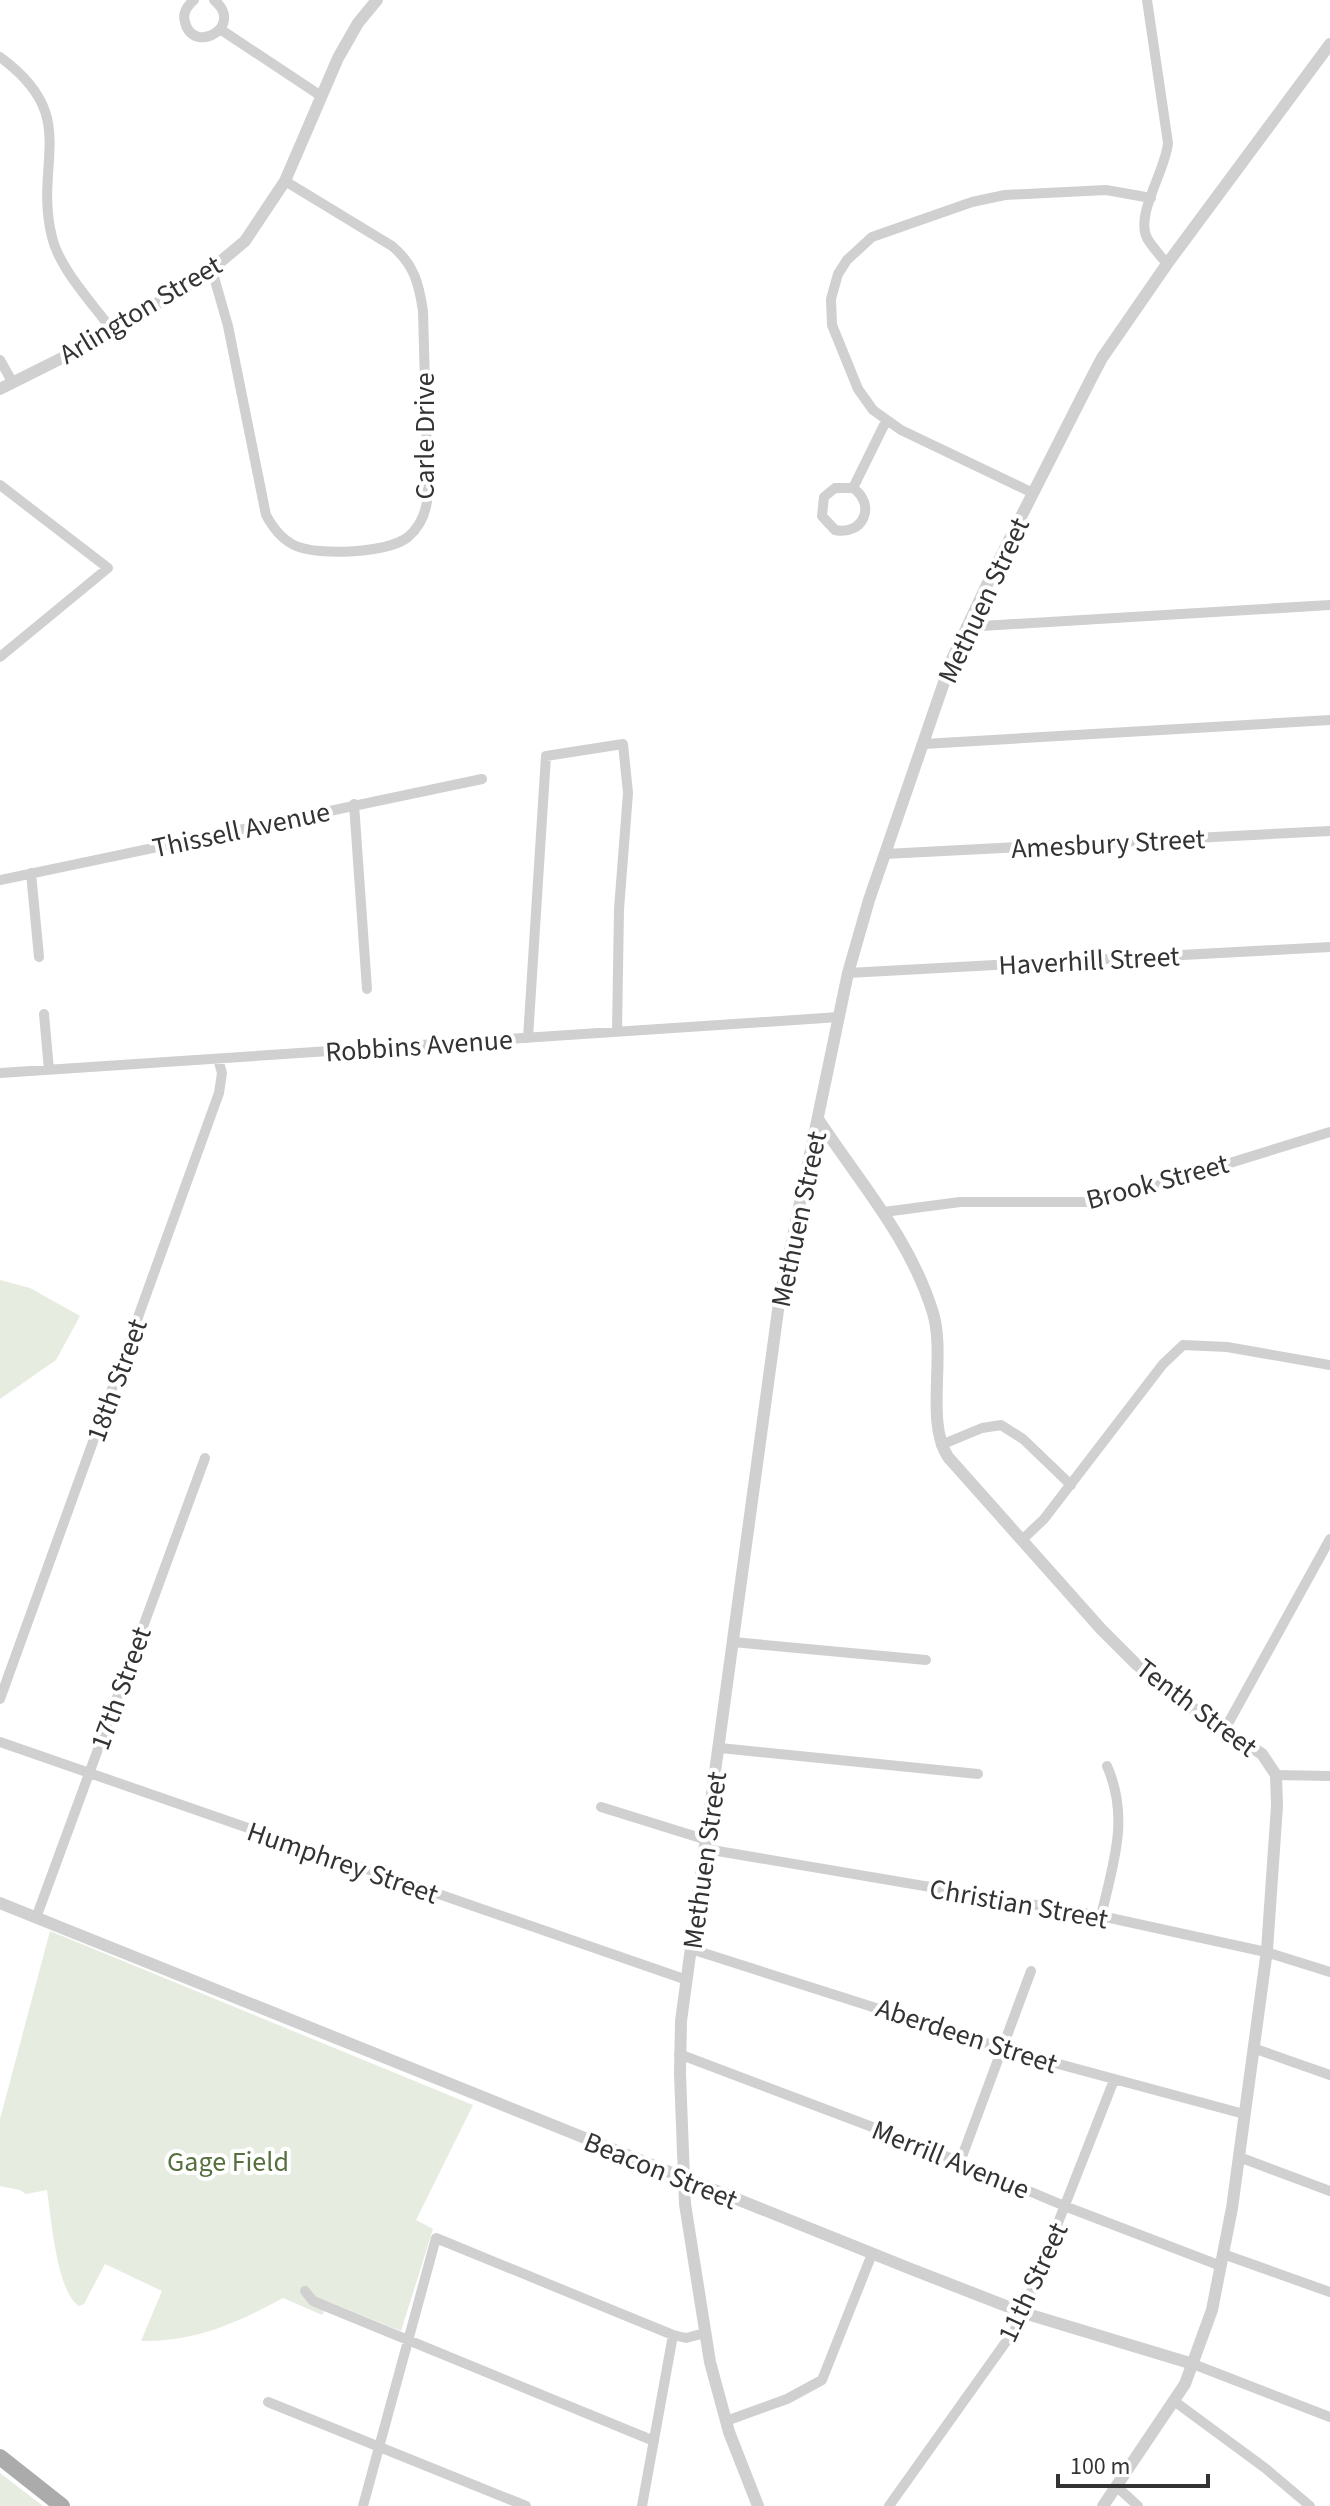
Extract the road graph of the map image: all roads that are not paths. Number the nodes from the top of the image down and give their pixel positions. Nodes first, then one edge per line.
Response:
1 (194, 0) edge
2 (214, 0) edge
3 (377, 0) edge
4 (1147, 0) edge
5 (220, 29) junction
6 (1330, 44) edge
7 (0, 57) edge
8 (321, 96) junction
9 (285, 181) junction
10 (1151, 198) junction
11 (1167, 264) junction
12 (212, 270) junction
13 (112, 330) junction
14 (0, 360) edge
15 (13, 383) junction
16 (0, 389) edge
17 (886, 421) junction
18 (0, 485) edge
19 (853, 488) junction
20 (1033, 493) junction
21 (1330, 605) edge
22 (966, 627) junction
23 (0, 657) edge
24 (1330, 720) edge
25 (924, 744) junction
26 (482, 779) dead end
27 (354, 804) junction
28 (1330, 831) edge
29 (885, 854) junction
30 (31, 873) junction
31 (0, 880) edge
32 (1330, 947) edge
33 (39, 957) dead end
34 (848, 973) junction
35 (367, 989) dead end
36 (44, 1014) dead end
37 (839, 1017) junction
38 (617, 1032) junction
39 (528, 1038) junction
40 (218, 1059) junction
41 (49, 1070) junction
42 (0, 1073) edge
43 (818, 1119) junction
44 (1330, 1132) edge
45 (884, 1212) junction
46 (1330, 1365) edge
47 (941, 1445) junction
48 (205, 1458) dead end
49 (1071, 1485) junction
50 (1023, 1539) junction
51 (1330, 1539) edge
52 (733, 1642) junction
53 (926, 1660) dead end
54 (0, 1699) edge
55 (1225, 1729) junction
56 (0, 1742) edge
57 (720, 1748) junction
58 (1107, 1766) dead end
59 (89, 1773) junction
60 (978, 1774) dead end
61 (1276, 1775) junction
62 (1330, 1776) edge
63 (601, 1807) dead end
64 (706, 1844) junction
65 (0, 1903) edge
66 (1101, 1916) junction
67 (36, 1918) junction
68 (691, 1949) junction
69 (1266, 1952) junction
70 (1031, 1971) dead end
71 (1330, 1972) edge
72 (687, 1980) junction
73 (1002, 2048) junction
74 (1253, 2048) junction
75 (679, 2054) junction
76 (1330, 2075) edge
77 (1114, 2080) junction
78 (1244, 2114) junction
79 (1239, 2157) junction
80 (960, 2162) junction
81 (683, 2179) junction
82 (1330, 2191) edge
83 (1067, 2207) junction
84 (872, 2254) junction
85 (1222, 2260) junction
86 (305, 2291) dead end
87 (1330, 2292) edge
88 (1024, 2313) junction
89 (705, 2333) junction
90 (673, 2335) junction
91 (409, 2340) junction
92 (1193, 2364) junction
93 (1174, 2401) junction
94 (268, 2402) dead end
95 (1330, 2417) edge
96 (726, 2421) junction
97 (654, 2441) junction
98 (379, 2447) junction
99 (0, 2457) edge
100 (1116, 2486) junction
101 (62, 2506) edge
102 (363, 2506) edge
103 (526, 2506) edge
104 (642, 2506) edge
105 (758, 2506) edge
106 (889, 2506) edge
107 (1103, 2506) edge
108 (1138, 2506) edge
109 (1310, 2506) edge

1 - 5 street
2 - 5 street
3 - 8 street, Arlington Street
4 - 10 street
5 - 8 street
6 - 11 street, Methuen Street
7 - 13 street
8 - 9 street, Arlington Street
9 - 12 street, Arlington Street
9 - 12 street, Carle Drive
10 - 11 street
10 - 17 street
11 - 20 street, Methuen Street
12 - 13 street, Arlington Street
13 - 15 street, Arlington Street
14 - 15 street
15 - 16 street, Arlington Street
17 - 19 street
17 - 20 street
18 - 23 street
19 - 19 street
20 - 22 street, Methuen Street
21 - 22 street
22 - 25 street, Methuen Street
24 - 25 street
25 - 29 street, Methuen Street
26 - 27 street, Thissell Avenue
27 - 30 street, Thissell Avenue
27 - 35 street
28 - 29 street, Amesbury Street
29 - 34 street, Methuen Street
30 - 31 street, Thissell Avenue
30 - 33 street
32 - 34 street, Haverhill Street
34 - 37 street, Methuen Street
36 - 41 street
37 - 38 street, Robbins Avenue
37 - 43 street, Methuen Street
38 - 39 street, Robbins Avenue
38 - 39 street
39 - 40 street, Robbins Avenue
40 - 41 street, Robbins Avenue
40 - 54 street, 18th Street
41 - 42 street, Robbins Avenue
43 - 45 street
43 - 52 street, Methuen Street
44 - 45 street, Brook Street
45 - 47 street
46 - 49 street
47 - 49 street
47 - 50 street, Tenth Street
48 - 59 street, 17th Street
49 - 50 street
50 - 55 street, Tenth Street
51 - 55 street
52 - 53 street
52 - 57 street, Methuen Street
55 - 61 street, Tenth Street
56 - 59 street, Humphrey Street
57 - 60 street
57 - 64 street, Methuen Street
58 - 66 street
59 - 67 street, 17th Street
59 - 72 street, Humphrey Street
61 - 62 street
61 - 69 street, Tenth Street
63 - 64 street, Christian Street
64 - 66 street, Christian Street
64 - 68 street, Methuen Street
65 - 67 street, Beacon Street
66 - 69 street, Christian Street
67 - 81 street, Beacon Street
68 - 72 street, Methuen Street
68 - 73 street, Aberdeen Street
69 - 71 street, Christian Street
69 - 74 street, Tenth Street
70 - 73 street
72 - 75 street, Methuen Street
73 - 77 street, Aberdeen Street
73 - 80 street
74 - 76 street
74 - 78 street, Tenth Street
75 - 80 street, Merrill Avenue
75 - 81 street, Methuen Street
77 - 78 street, Aberdeen Street
77 - 83 street, 11th Street
78 - 79 street, Tenth Street
79 - 82 street
79 - 85 street, Tenth Street
80 - 83 street, Merrill Avenue
81 - 84 street, Beacon Street
81 - 89 street, Methuen Street
83 - 85 street, Merrill Avenue
83 - 88 street, 11th Street
84 - 88 street, Beacon Street
84 - 96 street
85 - 87 street, Merrill Avenue
85 - 92 street, Tenth Street
86 - 91 street
88 - 92 street, Beacon Street
88 - 106 street, 11th Street
89 - 90 street
89 - 96 street, Methuen Street
90 - 91 street
90 - 97 street
91 - 97 street
91 - 98 street
92 - 93 street, Tenth Street
92 - 95 street, Beacon Street
93 - 100 street, Tenth Street
93 - 109 street
94 - 98 street
96 - 105 street, Methuen Street
97 - 104 street
98 - 102 street
98 - 103 street
99 - 101 main road
100 - 107 street, Tenth Street
100 - 108 street

